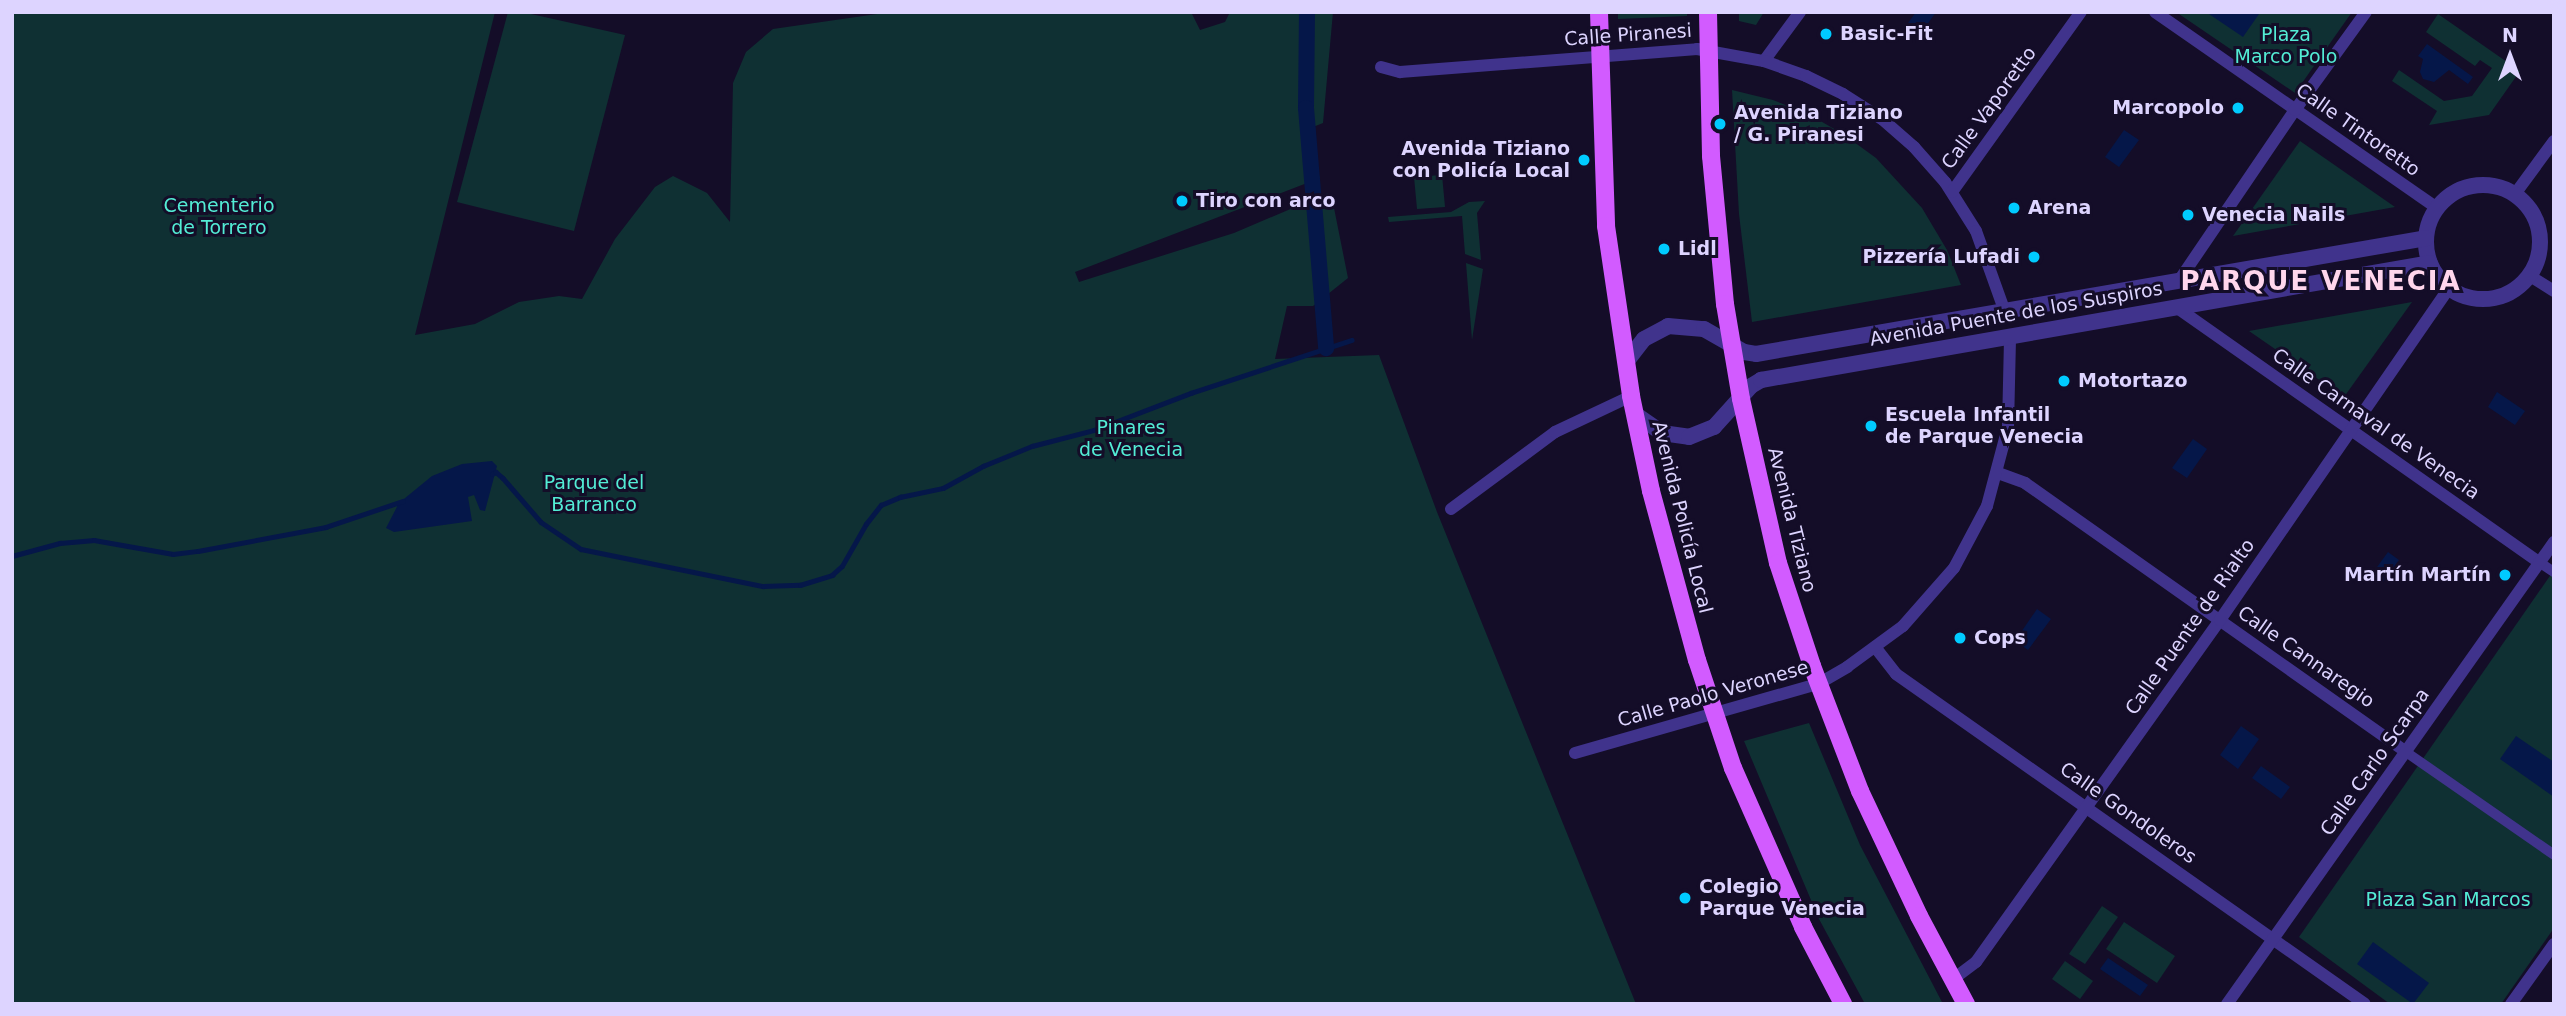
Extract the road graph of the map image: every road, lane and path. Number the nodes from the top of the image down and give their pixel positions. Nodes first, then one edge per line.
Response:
1 (1599, 12) edge
2 (1708, 12) edge
3 (1800, 12) edge
4 (2081, 12) edge
5 (2155, 12) edge
6 (2366, 12) edge
7 (1707, 50) junction
8 (1599, 56) junction
9 (1764, 61) junction
10 (1381, 67) dead end
11 (2295, 110) junction
12 (2554, 141) edge
13 (1952, 192) junction
14 (2515, 194) junction
15 (2437, 208) junction
16 (2426, 238) junction
17 (2430, 263) junction
18 (2530, 276) junction
19 (2178, 282) junction
20 (2449, 288) junction
21 (2554, 291) edge
22 (2176, 307) junction
23 (2005, 312) junction
24 (2010, 336) junction
25 (1732, 343) junction
26 (1626, 362) junction
27 (1631, 396) junction
28 (1741, 399) junction
29 (1635, 414) junction
30 (2352, 430) junction
31 (1998, 473) junction
32 (1451, 509) dead end
33 (2554, 542) edge
34 (2539, 562) junction
35 (2554, 572) edge
36 (2220, 620) junction
37 (1875, 647) junction
38 (1818, 684) junction
39 (1714, 715) junction
40 (2406, 752) junction
41 (1575, 753) dead end
42 (2085, 807) junction
43 (2554, 855) edge
44 (2273, 939) junction
45 (2554, 944) edge
46 (1952, 980) junction
47 (1843, 1004) edge
48 (1966, 1004) edge
49 (2227, 1004) edge
50 (2365, 1004) edge
51 (2511, 1004) edge

1 - 8 main road, Avenida Policía Local
2 - 7 main road, Avenida Tiziano
3 - 9 street
4 - 13 street, Calle Vaporetto
5 - 11 street, Calle Tintoretto
6 - 11 street
7 - 8 street, Calle Piranesi
7 - 9 street, Calle Piranesi
7 - 25 main road, Avenida Tiziano
8 - 10 street, Calle Piranesi
8 - 26 main road, Avenida Policía Local
9 - 13 street, Calle Piranesi
11 - 15 street, Calle Tintoretto
11 - 19 street
12 - 14 street
13 - 23 street, Calle Piranesi
14 - 15 street
14 - 18 street
15 - 16 street
16 - 17 street
16 - 19 street, Avenida Puente de los Suspiros
17 - 20 street
17 - 22 street, Avenida Puente de los Suspiros
18 - 20 street
18 - 21 street
19 - 23 street, Avenida Puente de los Suspiros
20 - 30 street, Calle Puente de Rialto
22 - 24 street, Avenida Puente de los Suspiros
22 - 30 street, Calle Carnaval de Venecia
23 - 25 street, Avenida Puente de los Suspiros
24 - 28 street, Avenida Puente de los Suspiros
24 - 31 street, Calle Paolo Veronese
25 - 26 street
25 - 28 main road, Avenida Tiziano
26 - 27 main road, Avenida Policía Local
27 - 29 main road, Avenida Policía Local
27 - 32 street
28 - 29 street
28 - 38 main road, Avenida Tiziano
29 - 39 main road, Avenida Policía Local
30 - 34 street, Calle Carnaval de Venecia
30 - 36 street, Calle Puente de Rialto
31 - 36 street, Calle Cannaregio
31 - 37 street, Calle Paolo Veronese
33 - 34 street, Calle Carlo Scarpa
34 - 35 street, Calle Carnaval de Venecia
34 - 40 street, Calle Carlo Scarpa
36 - 40 street, Calle Cannaregio
36 - 42 street, Calle Puente de Rialto
37 - 38 street, Calle Paolo Veronese
37 - 42 street, Calle Gondoleros
38 - 39 street, Calle Paolo Veronese
38 - 46 main road, Avenida Tiziano
39 - 41 street, Calle Paolo Veronese
39 - 47 main road, Avenida Policía Local
40 - 43 street, Calle Cannaregio
40 - 44 street, Calle Carlo Scarpa
42 - 44 street, Calle Gondoleros
42 - 46 street, Calle Puente de Rialto
44 - 49 street, Calle Carlo Scarpa
44 - 50 street, Calle Gondoleros
45 - 51 street
46 - 48 main road, Avenida Tiziano

